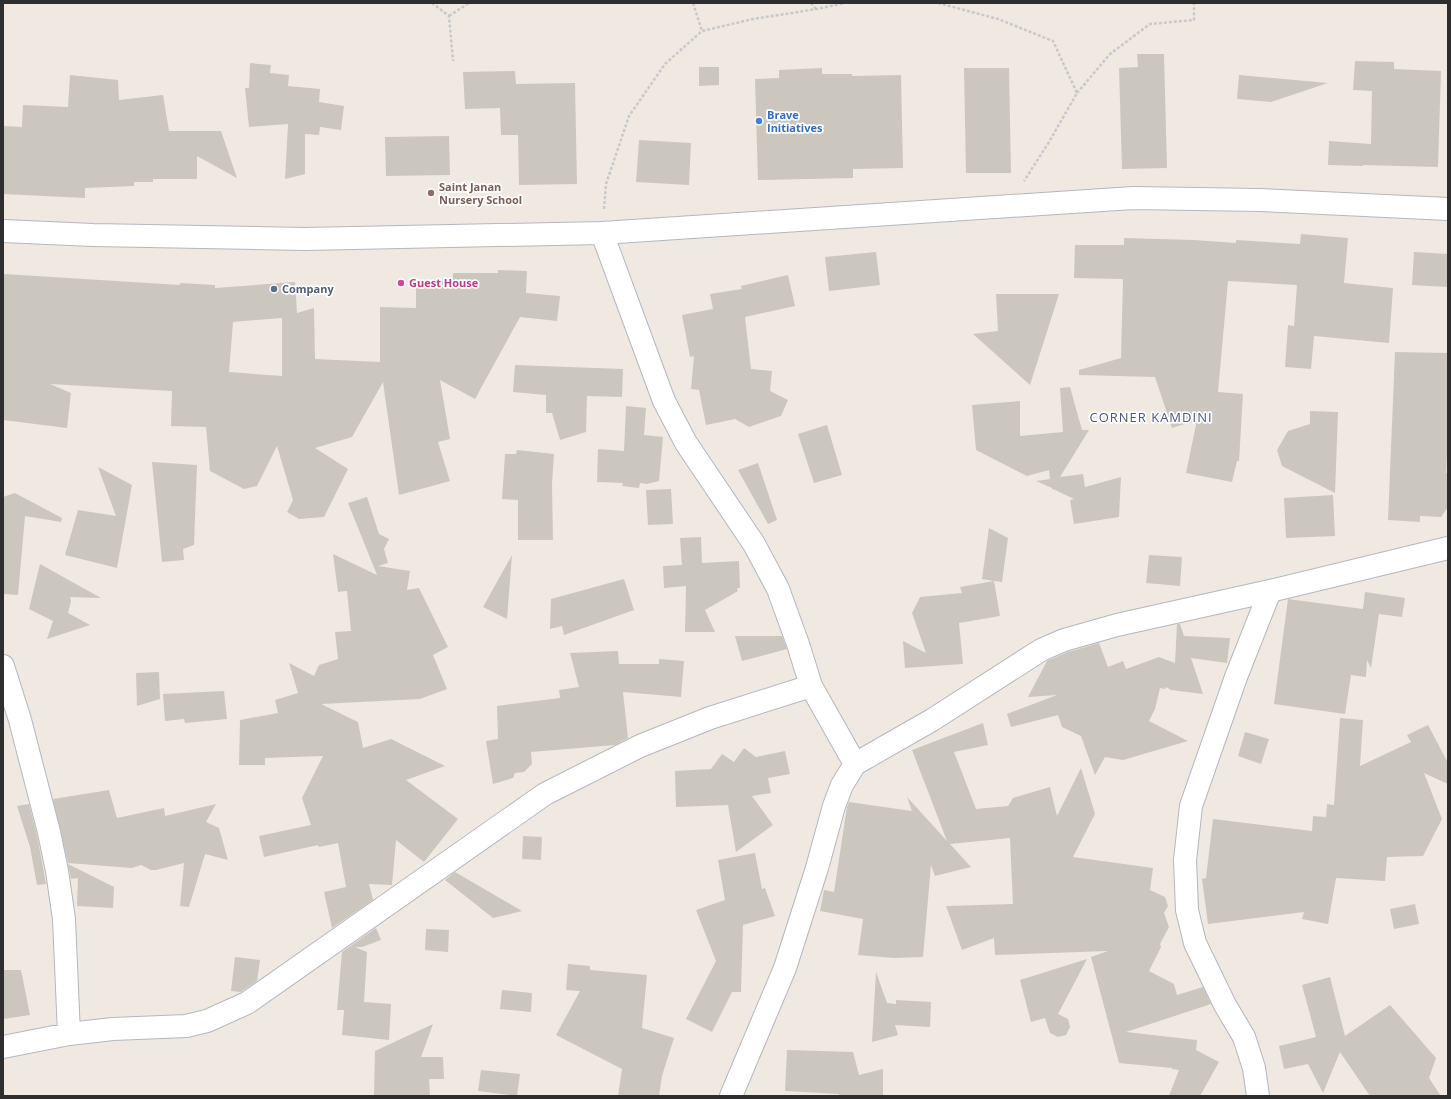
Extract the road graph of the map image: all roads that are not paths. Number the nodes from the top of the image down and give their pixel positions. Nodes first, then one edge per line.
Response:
1 (1448, 209) edge
2 (3, 231) edge
3 (602, 233) junction
4 (1448, 548) edge
5 (1270, 591) junction
6 (3, 666) edge
7 (811, 686) junction
8 (855, 764) junction
9 (69, 1034) junction
10 (3, 1047) edge
11 (731, 1096) edge
12 (1258, 1096) edge

1 - 3 street
2 - 3 street
3 - 7 street
4 - 5 street
5 - 8 street
5 - 12 street
6 - 9 street
7 - 8 street
7 - 9 street
8 - 11 street
9 - 10 street

